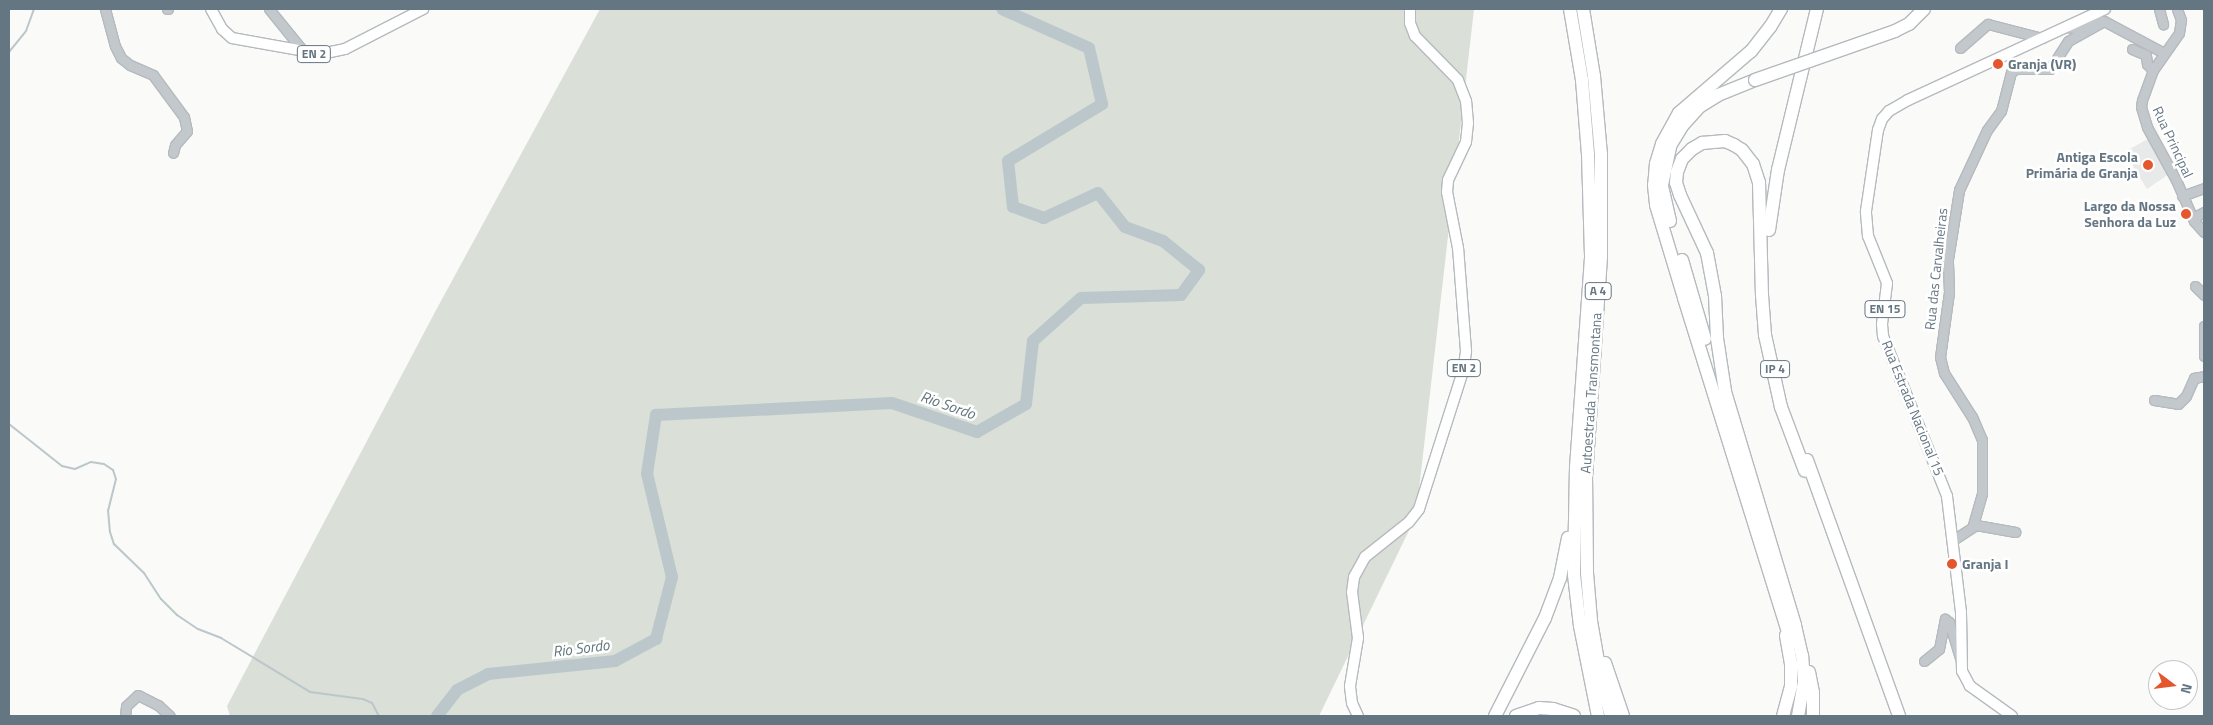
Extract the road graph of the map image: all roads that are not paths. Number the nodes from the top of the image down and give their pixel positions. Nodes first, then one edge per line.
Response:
1 (105, 9) edge
2 (211, 9) edge
3 (269, 9) edge
4 (423, 9) edge
5 (1410, 9) edge
6 (1570, 9) edge
7 (1582, 9) edge
8 (1781, 9) edge
9 (1812, 9) edge
10 (1817, 9) edge
11 (1821, 9) edge
12 (1914, 9) edge
13 (1924, 9) edge
14 (2105, 9) edge
15 (2159, 9) edge
16 (2177, 9) edge
17 (2104, 21) junction
18 (2163, 24) dead end
19 (2067, 26) junction
20 (2042, 38) junction
21 (1960, 48) dead end
22 (2132, 49) dead end
23 (304, 52) junction
24 (2164, 53) junction
25 (2153, 70) junction
26 (1756, 76) junction
27 (1675, 121) junction
28 (1789, 126) junction
29 (173, 152) dead end
30 (2204, 188) edge
31 (2182, 196) junction
32 (2204, 212) edge
33 (2193, 218) junction
34 (2204, 232) edge
35 (2195, 286) dead end
36 (2204, 295) edge
37 (2204, 326) edge
38 (2204, 356) edge
39 (2204, 376) edge
40 (2154, 400) dead end
41 (1734, 421) junction
42 (1576, 467) junction
43 (1805, 470) junction
44 (1758, 520) junction
45 (1974, 525) junction
46 (2015, 532) dead end
47 (1953, 540) junction
48 (1587, 573) junction
49 (1789, 622) junction
50 (1924, 661) dead end
51 (1961, 662) junction
52 (124, 716) edge
53 (170, 716) edge
54 (1358, 716) edge
55 (1495, 716) edge
56 (1516, 716) edge
57 (1574, 716) edge
58 (1598, 716) edge
59 (1611, 716) edge
60 (1623, 716) edge
61 (1783, 716) edge
62 (1791, 716) edge
63 (1798, 716) edge
64 (1812, 716) edge
65 (1892, 716) edge
66 (1899, 716) edge
67 (2012, 716) edge

1 - 29 street
2 - 23 main road, EN 2
3 - 23 street
4 - 23 main road, EN 2
5 - 54 main road, EN 2
6 - 42 highway, Autoestrada Transmontana / A 4
7 - 48 highway, Autoestrada Transmontana / A 4
8 - 27 highway
9 - 43 highway, IP 4
10 - 28 highway, IP 4
11 - 28 highway
12 - 26 highway
13 - 26 highway, bridge
14 - 19 main road, Rua Estrada Nacional 15 / EN 15
15 - 18 street
16 - 24 street, Rua Principal
17 - 19 street
17 - 24 street
17 - 45 street, Rua das Carvalheiras
19 - 20 main road, Rua Estrada Nacional 15 / EN 15
20 - 21 street
20 - 47 main road, Rua Estrada Nacional 15 / EN 15
22 - 25 street
24 - 25 street, Rua Principal
25 - 31 street, Rua Principal
26 - 27 highway
26 - 41 highway
27 - 44 highway
28 - 66 highway, IP 4
30 - 31 street
31 - 33 street, Rua Principal
32 - 33 street
33 - 34 street, Rua Principal
35 - 36 street
37 - 38 street
39 - 40 street
41 - 43 highway
41 - 44 highway
42 - 55 highway
42 - 58 highway, Autoestrada Transmontana / A 4
43 - 65 highway, IP 4
44 - 49 highway
45 - 46 street
45 - 47 street
47 - 51 main road, Rua Estrada Nacional 15 / EN 15
48 - 59 highway, Autoestrada Transmontana / A 4
48 - 60 highway
49 - 61 highway
49 - 62 highway
49 - 63 highway
49 - 64 highway
50 - 51 street
51 - 67 main road, Rua Estrada Nacional 15 / EN 15
52 - 53 street
56 - 57 highway

